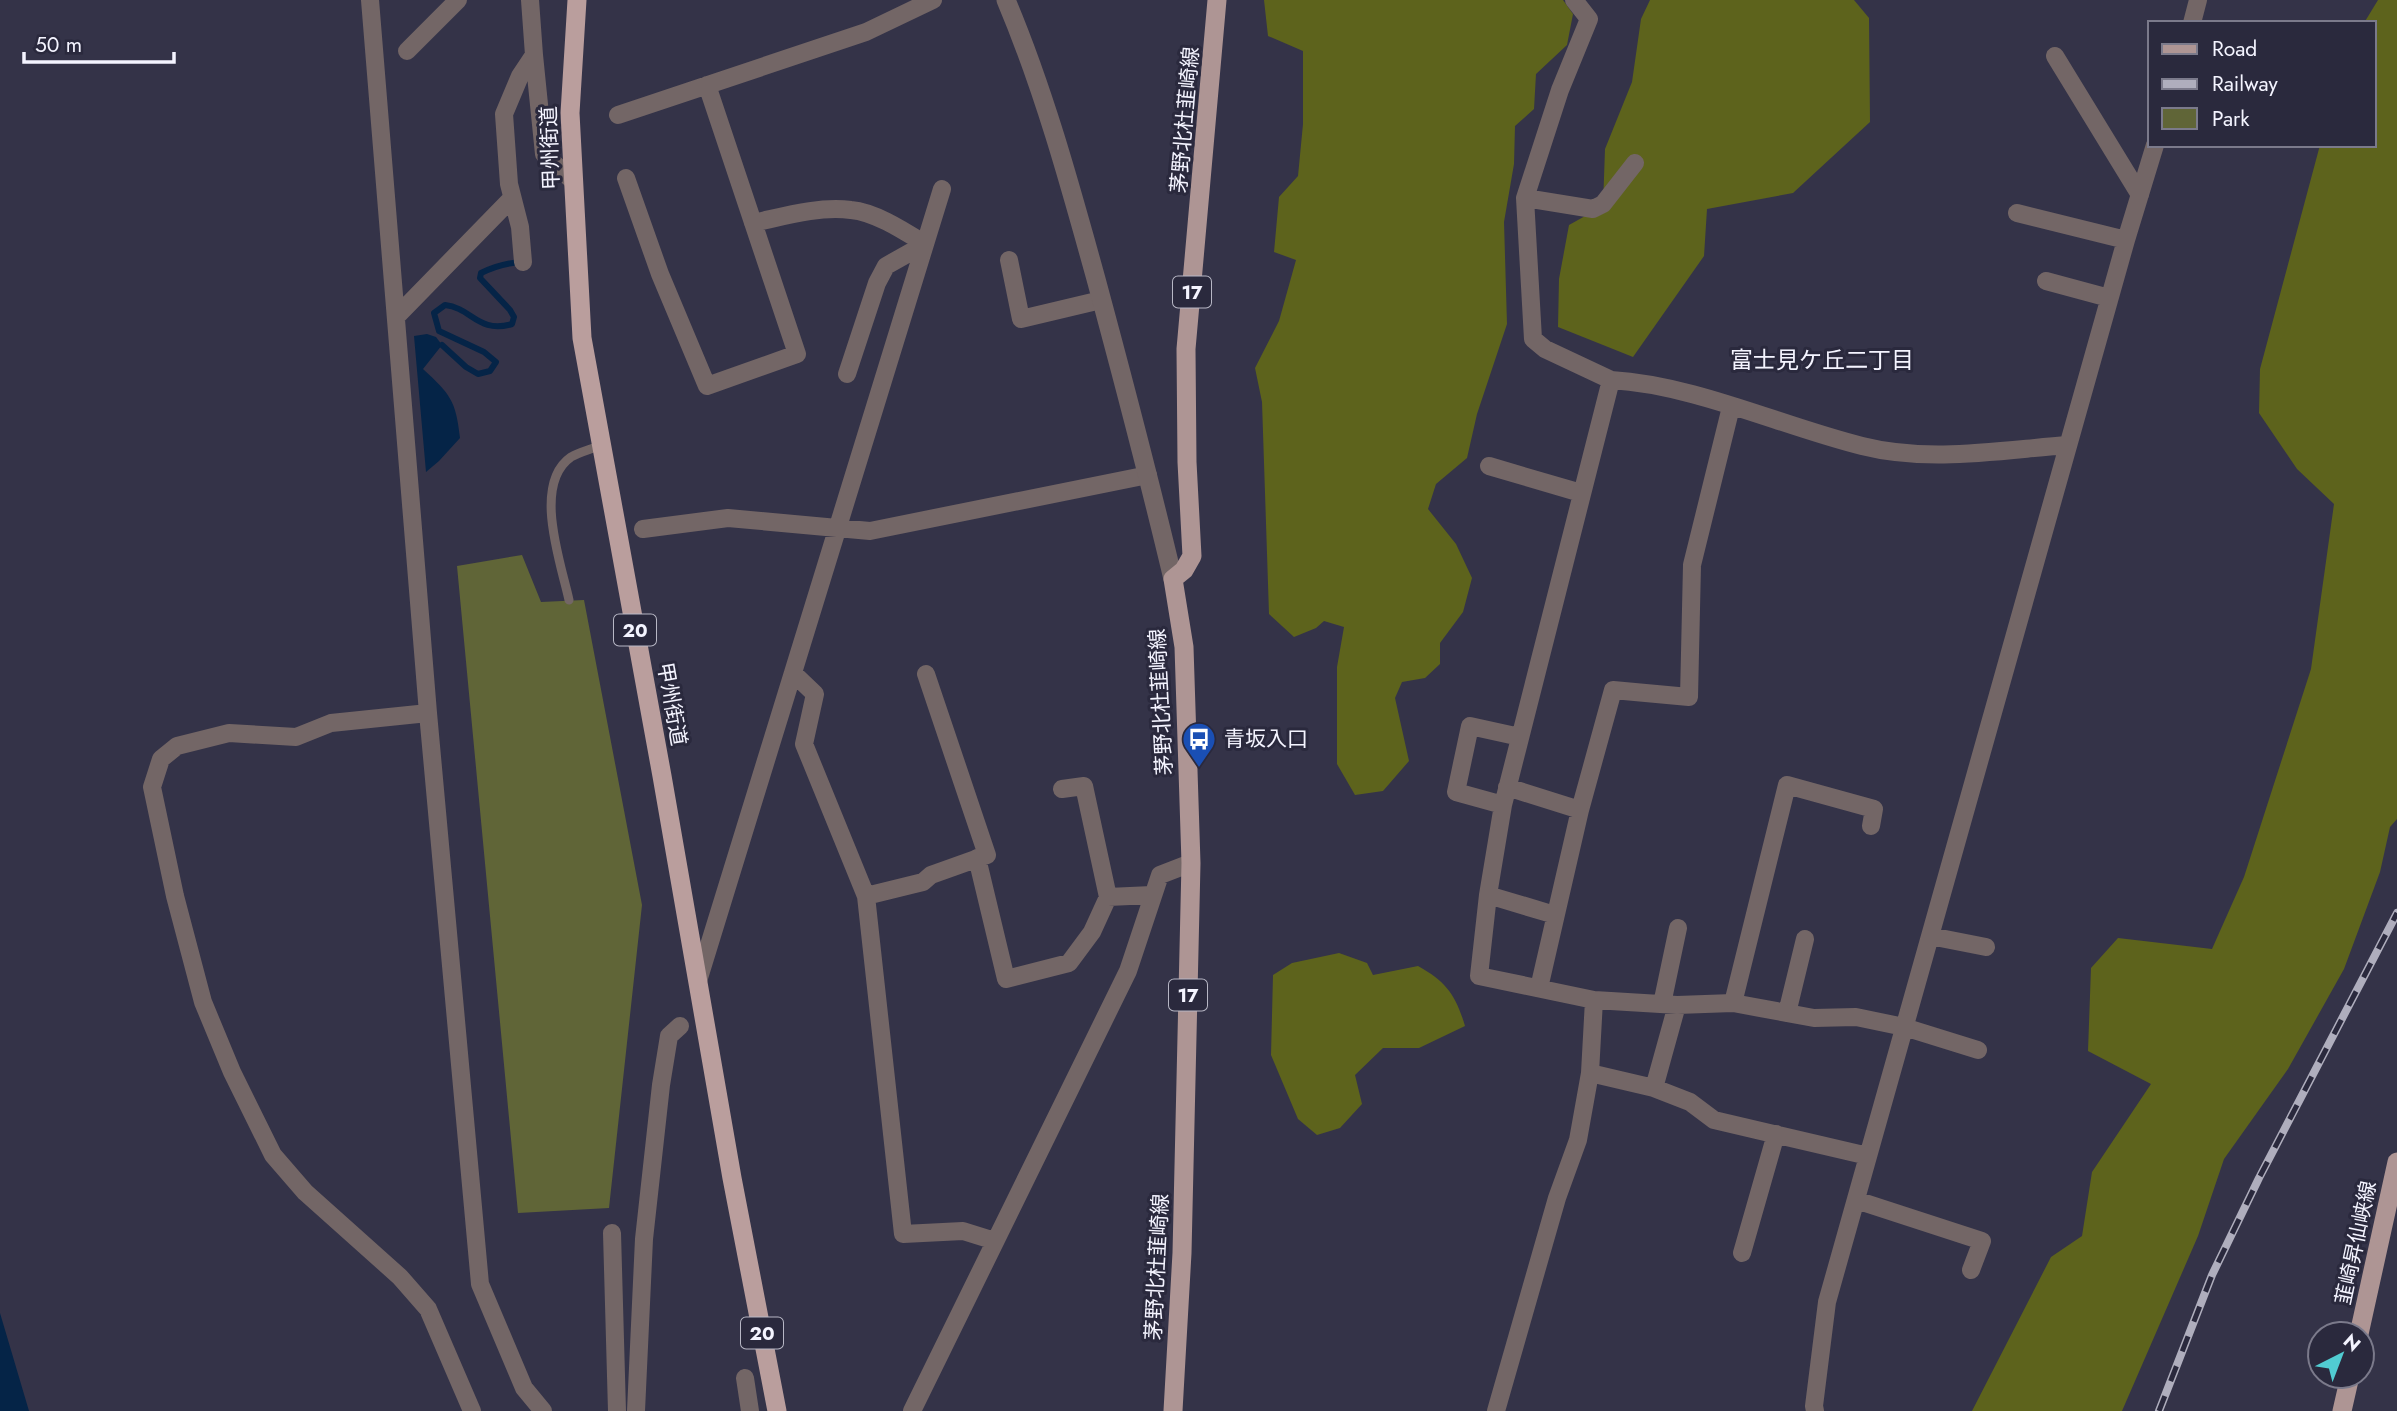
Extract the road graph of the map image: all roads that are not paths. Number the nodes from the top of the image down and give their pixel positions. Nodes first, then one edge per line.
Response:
1 (370, 0) edge
2 (458, 0) edge
3 (530, 0) edge
4 (577, 0) edge
5 (933, 0) edge
6 (1006, 0) edge
7 (1217, 0) edge
8 (1574, 0) edge
9 (2198, 0) edge
10 (2193, 21) edge
11 (407, 51) dead end
12 (534, 55) junction
13 (2055, 56) dead end
14 (707, 85) junction
15 (618, 115) dead end
16 (2154, 147) edge
17 (1635, 163) dead end
18 (626, 178) dead end
19 (574, 182) junction
20 (942, 189) dead end
21 (2140, 195) junction
22 (512, 198) junction
23 (1525, 198) junction
24 (2017, 213) dead end
25 (753, 223) junction
26 (2126, 240) junction
27 (925, 244) junction
28 (1009, 260) dead end
29 (523, 262) dead end
30 (2046, 281) dead end
31 (2109, 298) junction
32 (1101, 300) junction
33 (396, 317) junction
34 (846, 374) dead end
35 (1611, 380) junction
36 (1731, 407) junction
37 (601, 445) junction
38 (2068, 445) junction
39 (1489, 466) dead end
40 (1148, 475) junction
41 (1581, 493) junction
42 (838, 527) junction
43 (643, 529) dead end
44 (1173, 579) junction
45 (569, 600) dead end
46 (793, 673) junction
47 (926, 674) dead end
48 (428, 713) junction
49 (1520, 737) junction
50 (1507, 787) junction
51 (1062, 789) dead end
52 (1503, 805) junction
53 (1580, 810) junction
54 (1871, 826) dead end
55 (976, 858) junction
56 (1191, 863) junction
57 (1153, 895) junction
58 (1488, 895) junction
59 (866, 896) junction
60 (1108, 897) junction
61 (1555, 915) junction
62 (1678, 928) dead end
63 (1930, 936) junction
64 (1805, 939) dead end
65 (1986, 947) dead end
66 (698, 981) junction
67 (1539, 988) junction
68 (1594, 1000) junction
69 (1734, 1003) junction
70 (1669, 1004) junction
71 (1787, 1013) junction
72 (680, 1026) dead end
73 (1905, 1027) junction
74 (1978, 1050) dead end
75 (1590, 1073) junction
76 (1654, 1088) junction
77 (1776, 1134) junction
78 (1868, 1156) junction
79 (2397, 1162) edge
80 (1856, 1200) junction
81 (612, 1233) dead end
82 (995, 1241) junction
83 (1742, 1253) dead end
84 (1971, 1270) dead end
85 (2362, 1320) edge
86 (745, 1378) dead end
87 (2347, 1390) edge
88 (472, 1411) edge
89 (543, 1411) edge
90 (617, 1411) edge
91 (636, 1411) edge
92 (750, 1411) edge
93 (777, 1411) edge
94 (912, 1411) edge
95 (1173, 1411) edge
96 (1496, 1411) edge
97 (1815, 1411) edge
98 (2342, 1411) edge

1 - 33 street
2 - 11 street
3 - 12 street
4 - 19 highway, 甲州街道 / 20
5 - 14 street
6 - 32 street
7 - 44 main road, 茅野北杜韮崎線 / 17
8 - 23 street
9 - 10 street
12 - 19 street
12 - 22 street
13 - 21 street
14 - 15 street
14 - 25 street
16 - 21 street
17 - 23 street
18 - 25 street
19 - 37 highway, 甲州街道 / 20
20 - 27 street
21 - 26 street
22 - 29 street
22 - 33 street
23 - 35 street
24 - 26 street
25 - 27 street
26 - 31 street
27 - 34 street
27 - 42 street
28 - 32 street
30 - 31 street
31 - 38 street
32 - 40 street
33 - 48 street
35 - 36 street
35 - 41 street
36 - 38 street
36 - 53 street
37 - 45 lane
37 - 66 highway, 甲州街道 / 20
38 - 63 street
39 - 41 street
40 - 42 street
40 - 44 street
41 - 49 street
42 - 43 street
42 - 46 street
44 - 56 main road, 茅野北杜韮崎線 / 17
46 - 59 street
46 - 66 street
47 - 55 street
48 - 88 street
48 - 89 street
49 - 50 street
49 - 52 street
50 - 52 street
50 - 53 street
51 - 60 street
52 - 58 street
53 - 61 street
54 - 69 street
55 - 59 street
55 - 60 street
56 - 57 street
56 - 95 main road, 茅野北杜韮崎線 / 17
57 - 60 street
57 - 82 street
58 - 61 street
58 - 67 street
59 - 82 street
61 - 67 street
62 - 70 street
63 - 65 street
63 - 73 street
64 - 71 street
66 - 93 highway, 甲州街道 / 20
67 - 68 street
68 - 70 street
68 - 75 street
69 - 70 street
69 - 71 street
70 - 76 street
71 - 73 street
72 - 91 street
73 - 74 street
73 - 78 street
75 - 76 street
75 - 96 street
76 - 77 street
77 - 78 street
77 - 83 street
78 - 80 street
79 - 85 main road, 韮崎昇仙峡線
80 - 84 street
80 - 97 street
81 - 90 street
82 - 94 street
86 - 92 street
87 - 98 main road

